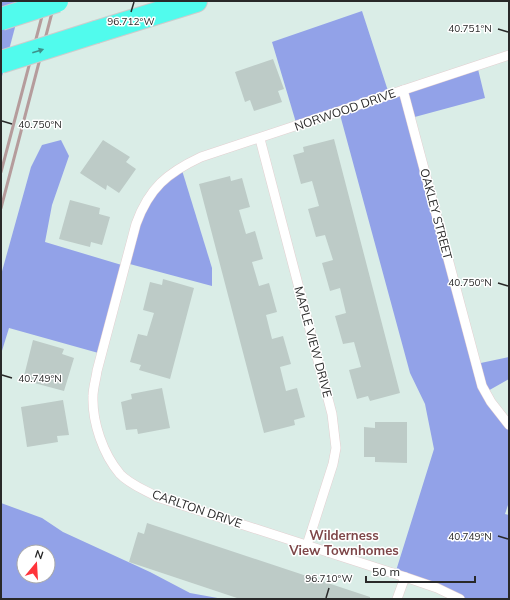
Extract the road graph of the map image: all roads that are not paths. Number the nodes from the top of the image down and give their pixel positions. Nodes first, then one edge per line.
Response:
1 (57, 1) edge
2 (196, 1) edge
3 (1, 19) edge
4 (509, 55) edge
5 (1, 62) edge
6 (404, 90) junction
7 (260, 139) junction
8 (181, 167) joint
9 (509, 424) edge
10 (307, 545) junction
11 (405, 577) junction
12 (396, 599) edge
13 (460, 599) edge

1 - 3 main road, bridge
5 -> 2 main road, bridge
4 - 6 lane, NORWOOD DRIVE
6 - 7 lane, NORWOOD DRIVE
6 - 9 lane, OAKLEY STREET
7 - 8 lane, NORWOOD DRIVE
7 - 10 lane, MAPLE VIEW DRIVE
8 - 10 lane, CARLTON DRIVE
10 - 11 lane, CARLTON DRIVE
11 - 12 lane
11 - 13 lane, CARLTON DRIVE

